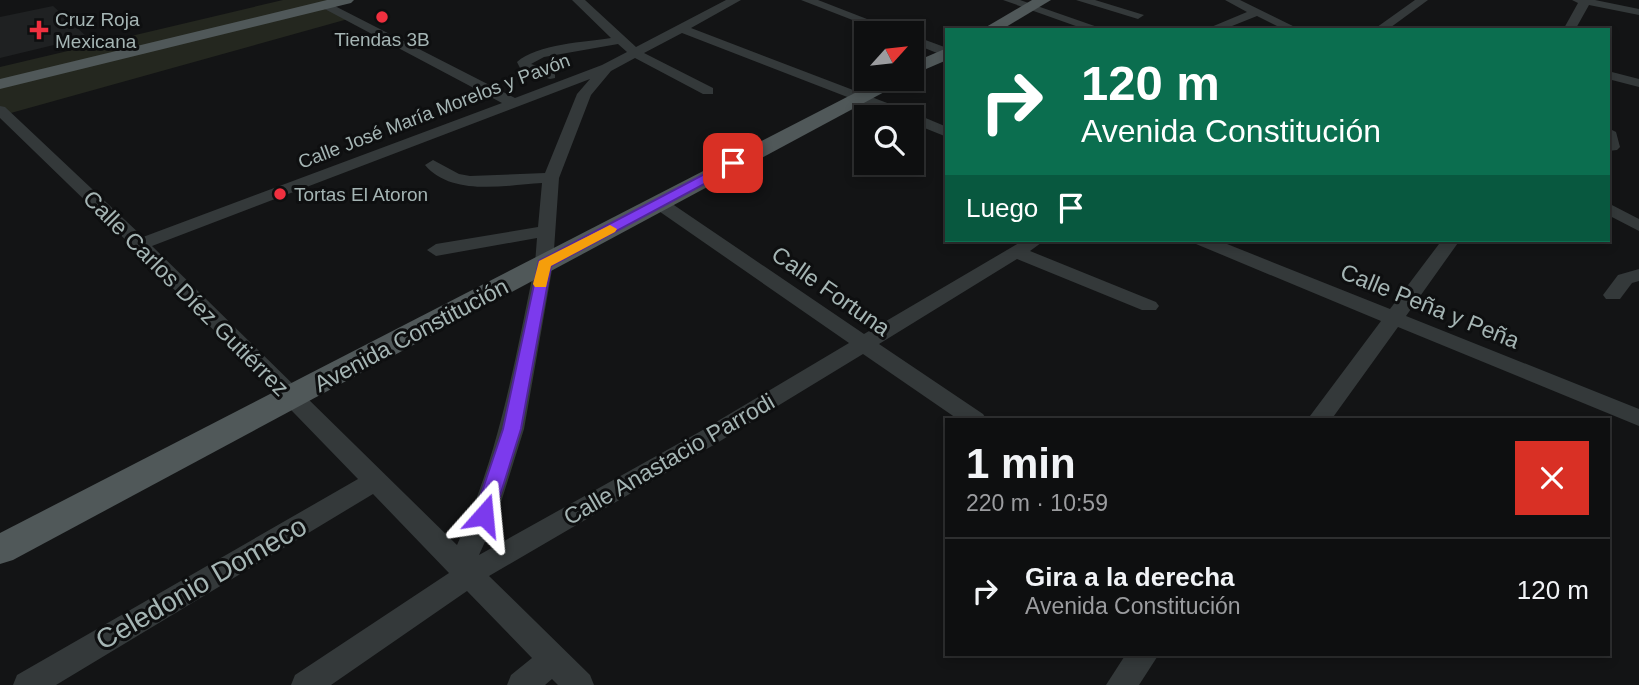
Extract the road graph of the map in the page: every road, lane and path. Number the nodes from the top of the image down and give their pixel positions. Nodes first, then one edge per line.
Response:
1 (346, 0) edge
2 (578, 0) edge
3 (734, 0) edge
4 (807, 0) edge
5 (1009, 0) edge
6 (1082, 0) edge
7 (1231, 0) edge
8 (1583, 0) edge
9 (1416, 1) edge
10 (1036, 4) edge
11 (325, 5) junction
12 (716, 10) junction
13 (1258, 12) junction
14 (1639, 12) edge
15 (740, 15) dead end
16 (1138, 15) dead end
17 (864, 21) edge
18 (993, 28) edge
19 (1095, 28) edge
20 (1215, 28) edge
21 (1291, 28) edge
22 (1382, 28) edge
23 (1570, 28) edge
24 (682, 29) junction
25 (620, 40) junction
26 (924, 44) edge
27 (945, 52) edge
28 (636, 54) junction
29 (945, 54) edge
30 (924, 64) edge
31 (607, 68) junction
32 (1610, 76) edge
33 (550, 82) junction
34 (1639, 83) edge
35 (0, 84) edge
36 (708, 91) dead end
37 (871, 91) edge
38 (584, 94) junction
39 (861, 96) junction
40 (514, 103) junction
41 (882, 105) edge
42 (0, 110) edge
43 (924, 122) edge
44 (945, 131) edge
45 (433, 165) dead end
46 (551, 178) junction
47 (659, 203) junction
48 (1610, 209) edge
49 (1639, 226) edge
50 (547, 230) junction
51 (1207, 242) edge
52 (1450, 242) edge
53 (140, 244) junction
54 (1026, 246) edge
55 (436, 250) dead end
56 (544, 264) junction
57 (1639, 275) edge
58 (1613, 295) dead end
59 (1149, 306) dead end
60 (1395, 318) junction
61 (864, 344) junction
62 (291, 398) junction
63 (972, 418) edge
64 (1320, 418) edge
65 (1639, 418) edge
66 (375, 481) junction
67 (0, 550) edge
68 (465, 570) junction
69 (1143, 656) edge
70 (553, 660) junction
71 (27, 685) edge
72 (306, 685) edge
73 (522, 685) edge
74 (579, 685) edge
75 (1121, 685) edge

1 - 11 main road
2 - 25 street
3 - 12 street, Calle José María Morelos y Pavón
4 - 17 street
5 - 10 street
6 - 16 street
7 - 13 street
8 - 14 street
8 - 23 street
9 - 22 street
10 - 18 main road
10 - 19 street
11 - 35 main road
11 - 40 street
12 - 15 street
12 - 24 street, Calle José María Morelos y Pavón
13 - 20 street
13 - 21 street
24 - 28 street, Calle José María Morelos y Pavón
24 - 39 street
25 - 28 street
25 - 33 street
26 - 27 street
28 - 31 street, Calle José María Morelos y Pavón
28 - 36 street
29 - 30 main road
31 - 33 street, Calle José María Morelos y Pavón
31 - 38 street
32 - 34 street
33 - 38 street
33 - 40 street, Calle José María Morelos y Pavón
37 - 39 main road, Avenida Constitución
38 - 46 street
39 - 41 street
39 - 47 main road, Avenida Constitución
40 - 53 street, Calle José María Morelos y Pavón
42 - 53 street, Calle Carlos Díez Gutiérrez
43 - 44 street
45 - 46 street
46 - 50 street
47 - 56 main road, Avenida Constitución
47 - 61 street, Calle Fortuna
48 - 49 street
50 - 55 street
50 - 56 street
51 - 60 street, Calle Peña y Peña
52 - 60 street
53 - 62 street, Calle Carlos Díez Gutiérrez
54 - 59 street
54 - 61 street, Calle Anastacio Parrodi
56 - 62 main road, Avenida Constitución
56 - 68 street
57 - 58 street
60 - 64 street
60 - 65 street, Calle Peña y Peña
61 - 63 street, Calle Fortuna
61 - 68 street, Calle Anastacio Parrodi
62 - 66 street, Calle Carlos Díez Gutiérrez
62 - 67 main road, Avenida Constitución
66 - 68 street, Calle Carlos Díez Gutiérrez
66 - 71 street, Celedonio Domeco
68 - 70 street, Calle Carlos Díez Gutiérrez
68 - 72 street, Calle Anastacio Parrodi
69 - 75 street
70 - 73 street
70 - 74 street, Calle Carlos Díez Gutiérrez

